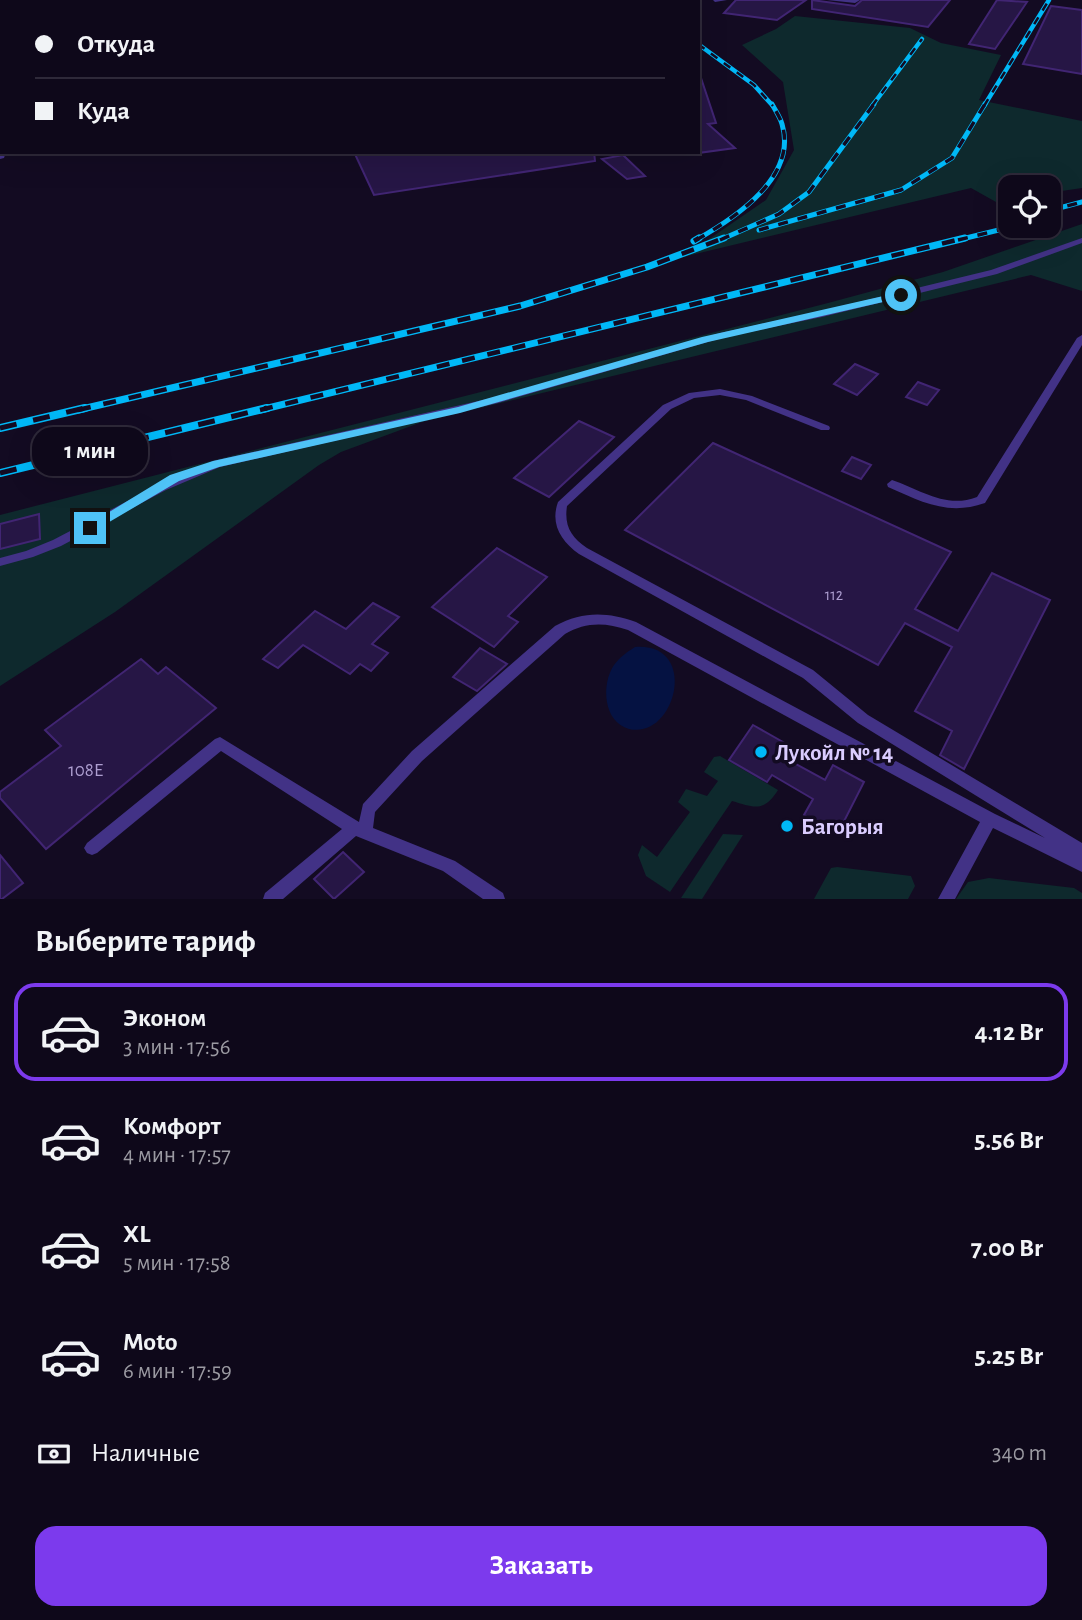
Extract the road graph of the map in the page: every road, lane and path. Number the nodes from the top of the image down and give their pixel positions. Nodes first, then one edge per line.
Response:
1 (724, 0) edge
2 (829, 0) edge
3 (858, 0) edge
4 (715, 1) edge
5 (1082, 240) edge
6 (1082, 338) edge
7 (825, 428) dead end
8 (892, 484) dead end
9 (0, 562) edge
10 (990, 819) junction
11 (359, 830) junction
12 (92, 848) dead end
13 (1082, 852) edge
14 (1082, 864) edge
15 (271, 899) edge
16 (497, 899) edge
17 (946, 899) edge

1 - 4 lane
2 - 3 lane
5 - 9 lane
6 - 8 lane
7 - 13 lane
10 - 11 lane
10 - 14 lane
10 - 17 lane
11 - 12 lane
11 - 15 lane
11 - 16 lane

